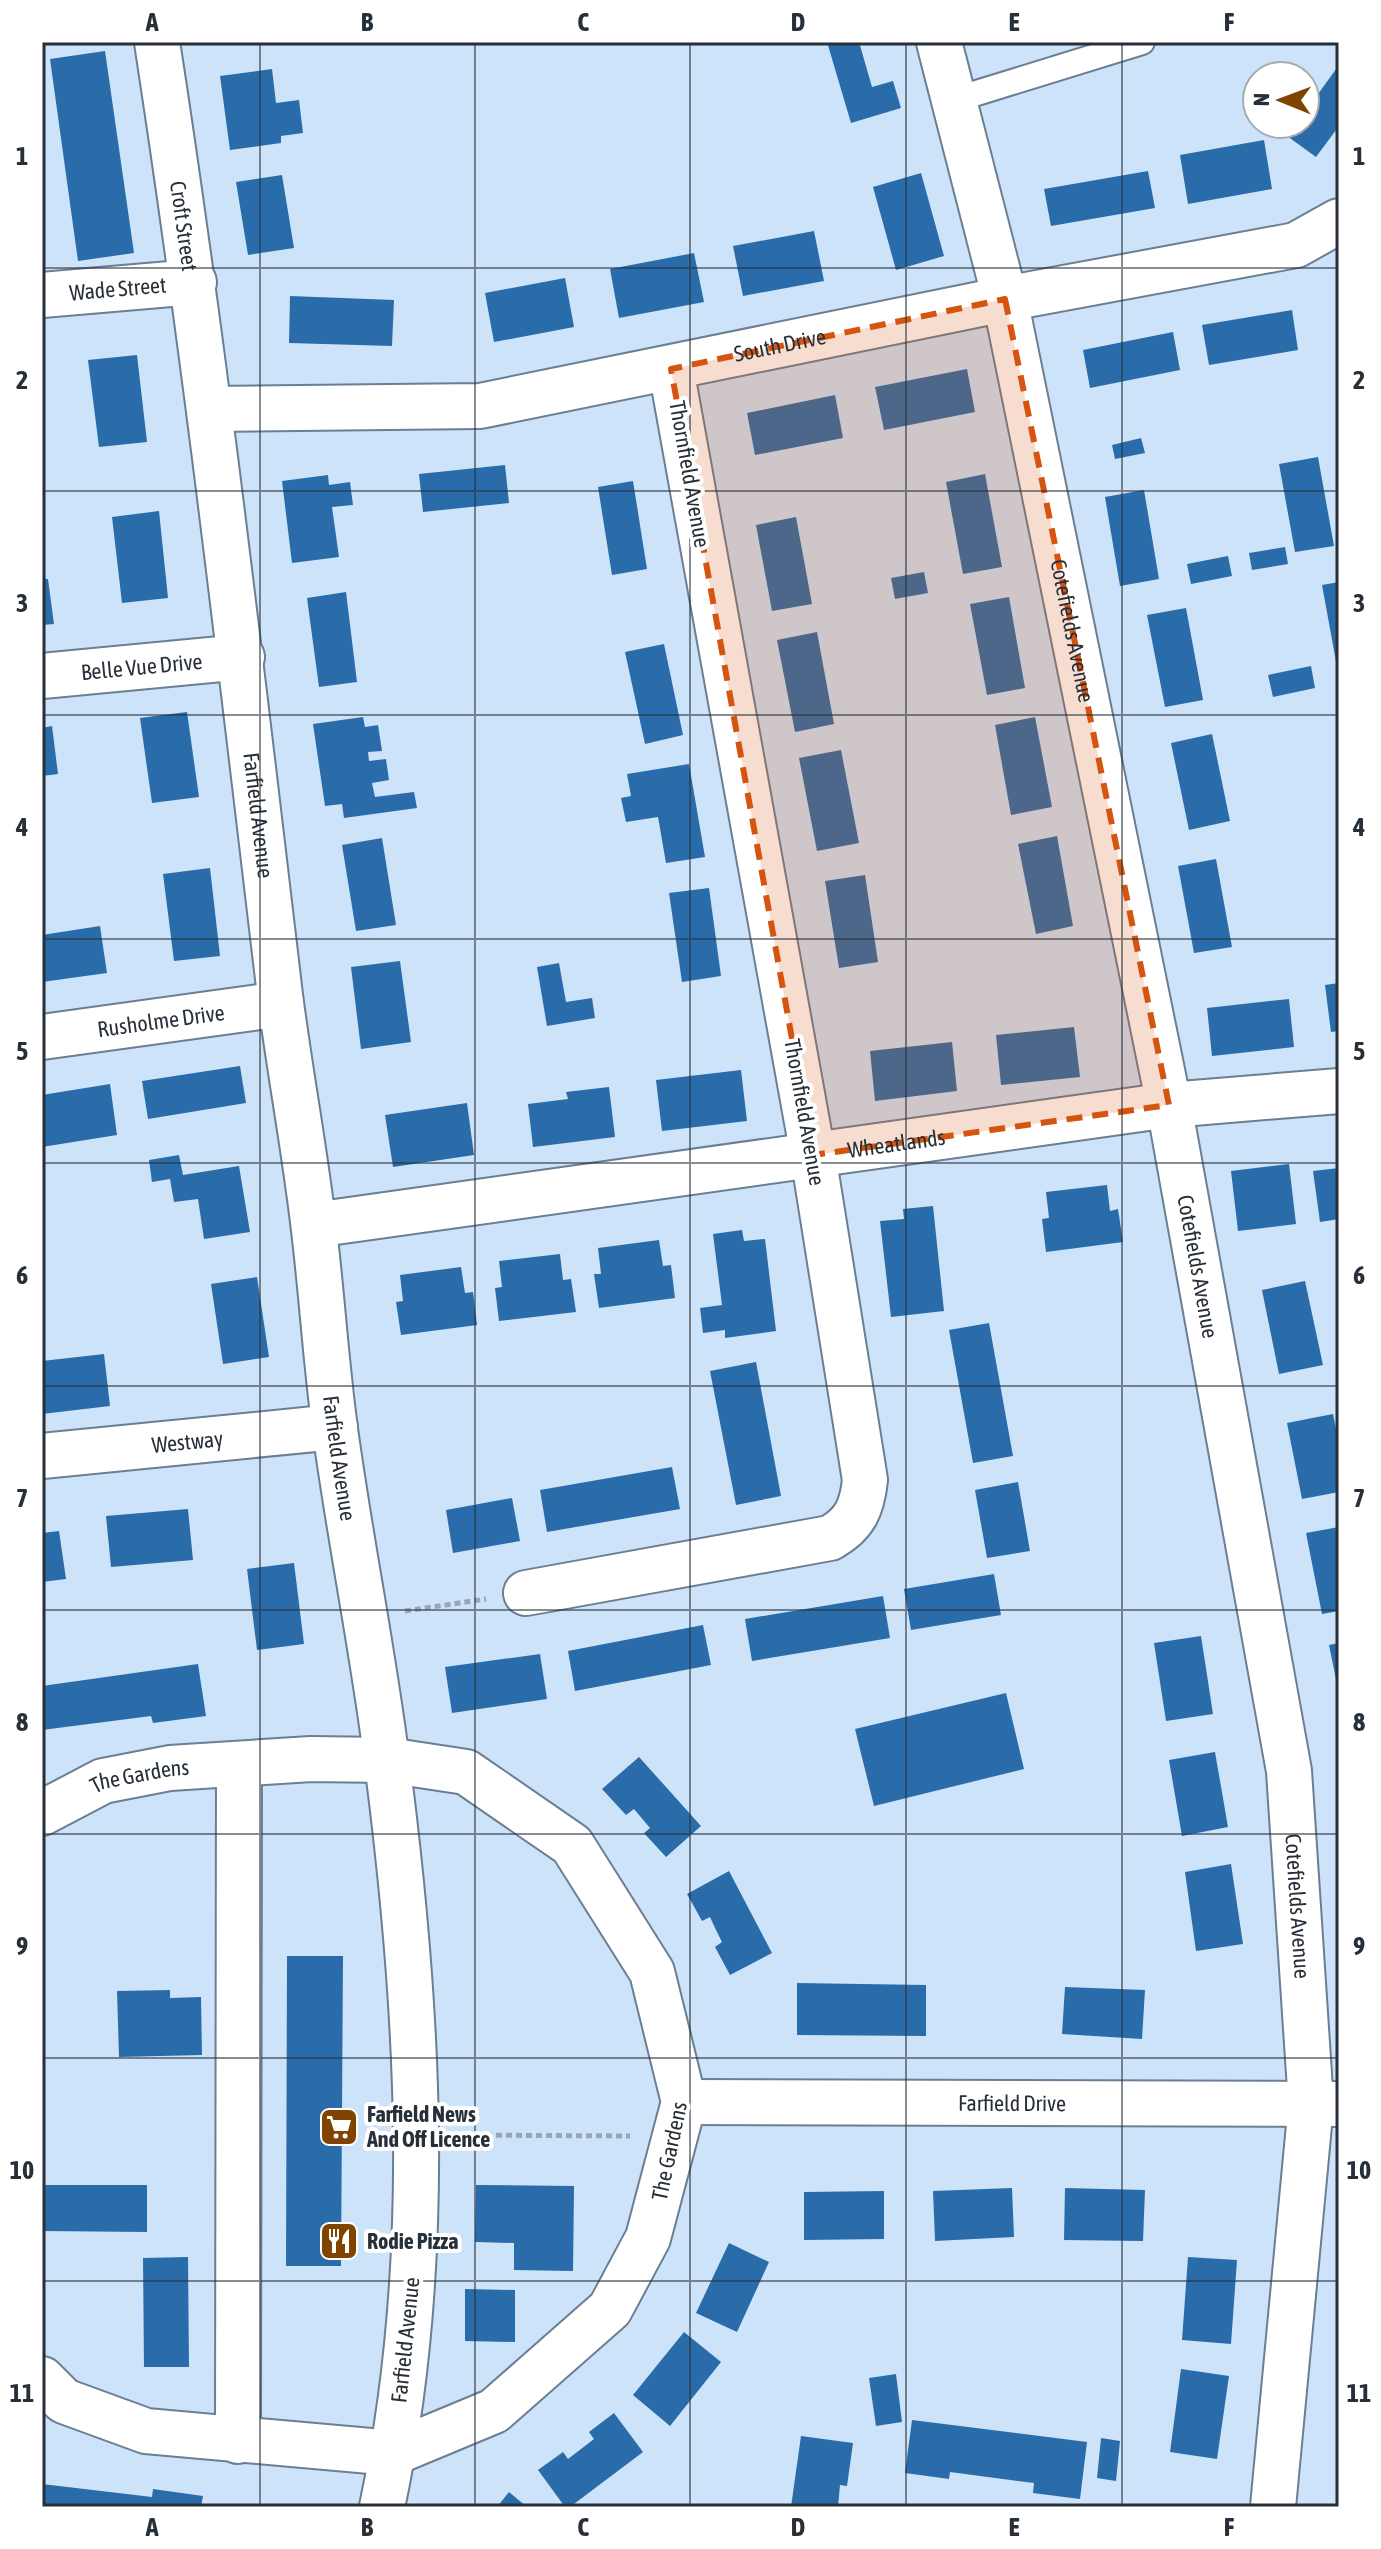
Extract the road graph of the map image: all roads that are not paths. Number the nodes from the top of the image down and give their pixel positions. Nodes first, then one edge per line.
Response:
1 (157, 42) edge
2 (939, 42) edge
3 (1142, 42) edge
4 (954, 100) junction
5 (1339, 221) edge
6 (194, 282) junction
7 (42, 295) edge
8 (1005, 299) junction
9 (671, 369) junction
10 (210, 409) junction
11 (242, 657) junction
12 (42, 676) edge
13 (281, 1004) junction
14 (42, 1037) edge
15 (1339, 1091) edge
16 (1169, 1105) junction
17 (813, 1155) junction
18 (314, 1225) junction
19 (335, 1427) junction
20 (42, 1456) edge
21 (526, 1593) road end
22 (387, 1760) junction
23 (239, 1765) junction
24 (42, 1813) edge
25 (1325, 2104) edge
26 (680, 2119) junction
27 (42, 2379) edge
28 (238, 2441) junction
29 (393, 2453) junction
30 (382, 2507) edge
31 (1273, 2507) edge

1 - 6 street, Croft Street
2 - 4 street, Cotefields Avenue
3 - 4 lane
4 - 8 street, Cotefields Avenue
5 - 8 street, South Drive
6 - 7 street, Wade Street
6 - 10 street, Croft Street
8 - 9 street, South Drive
8 - 16 street, Cotefields Avenue
9 - 10 street, South Drive
9 - 17 street, Thornfield Avenue
10 - 11 street, Farfield Avenue
11 - 12 street, Belle Vue Drive
11 - 13 street, Farfield Avenue
13 - 14 street, Rusholme Drive
13 - 18 street, Farfield Avenue
15 - 16 street, Wheatlands
16 - 17 street, Wheatlands
16 - 25 street, Cotefields Avenue
17 - 18 street, Wheatlands
17 - 21 street, Thornfield Avenue
18 - 19 street, Farfield Avenue
19 - 20 street, Westway
19 - 22 street, Farfield Avenue
22 - 23 street, The Gardens
22 - 26 street, The Gardens
22 - 29 street, Farfield Avenue
23 - 24 street, The Gardens
23 - 28 street
25 - 26 street, Farfield Drive
25 - 31 street, Cotefields Avenue
26 - 29 street, The Gardens
27 - 28 street, The Gardens
28 - 29 street, The Gardens
29 - 30 street, Farfield Avenue

